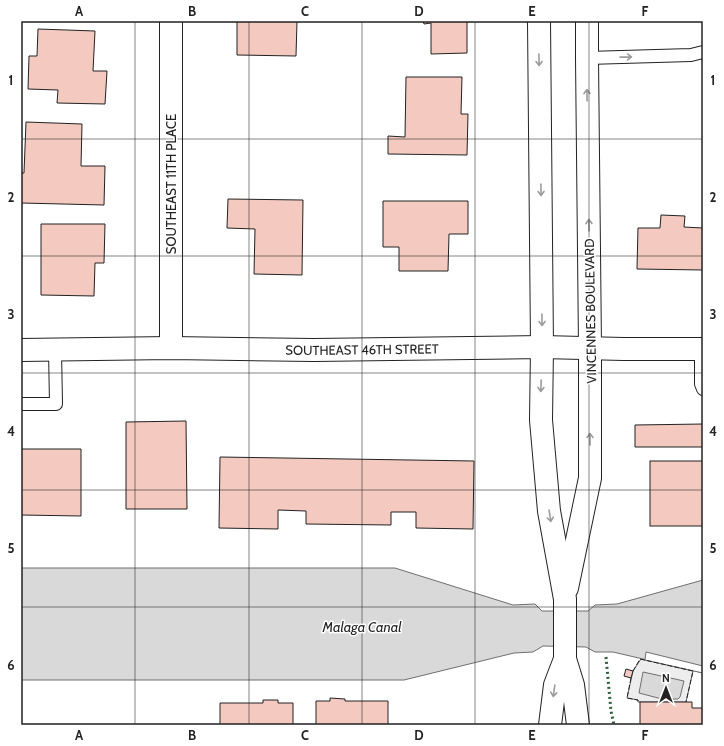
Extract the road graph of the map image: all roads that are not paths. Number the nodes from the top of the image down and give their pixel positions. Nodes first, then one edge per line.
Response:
1 (171, 21) edge
2 (539, 21) edge
3 (587, 21) edge
4 (703, 52) edge
5 (587, 58) junction
6 (542, 347) junction
7 (171, 348) junction
8 (590, 348) junction
9 (702, 349) edge
10 (21, 350) edge
11 (55, 350) junction
12 (703, 389) edge
13 (21, 404) edge
14 (565, 599) junction
15 (565, 659) junction
16 (550, 725) edge
17 (578, 725) edge

1 - 7 street, SOUTHEAST 11TH PLACE
2 -> 6 street, VINCENNES BOULEVARD
3 - 5 street, VINCENNES BOULEVARD
5 -> 4 lane
8 -> 5 street, VINCENNES BOULEVARD
6 - 7 street, SOUTHEAST 46TH STREET
6 - 8 street, SOUTHEAST 46TH STREET
6 -> 14 street, VINCENNES BOULEVARD
7 - 11 street, SOUTHEAST 46TH STREET
8 - 9 street, SOUTHEAST 46TH STREET
14 -> 8 street, VINCENNES BOULEVARD
9 - 12 lane
10 - 11 street, SOUTHEAST 46TH STREET
11 - 13 lane
14 - 15 street, VINCENNES BOULEVARD
15 -> 16 street, VINCENNES BOULEVARD
15 - 17 street, VINCENNES BOULEVARD

